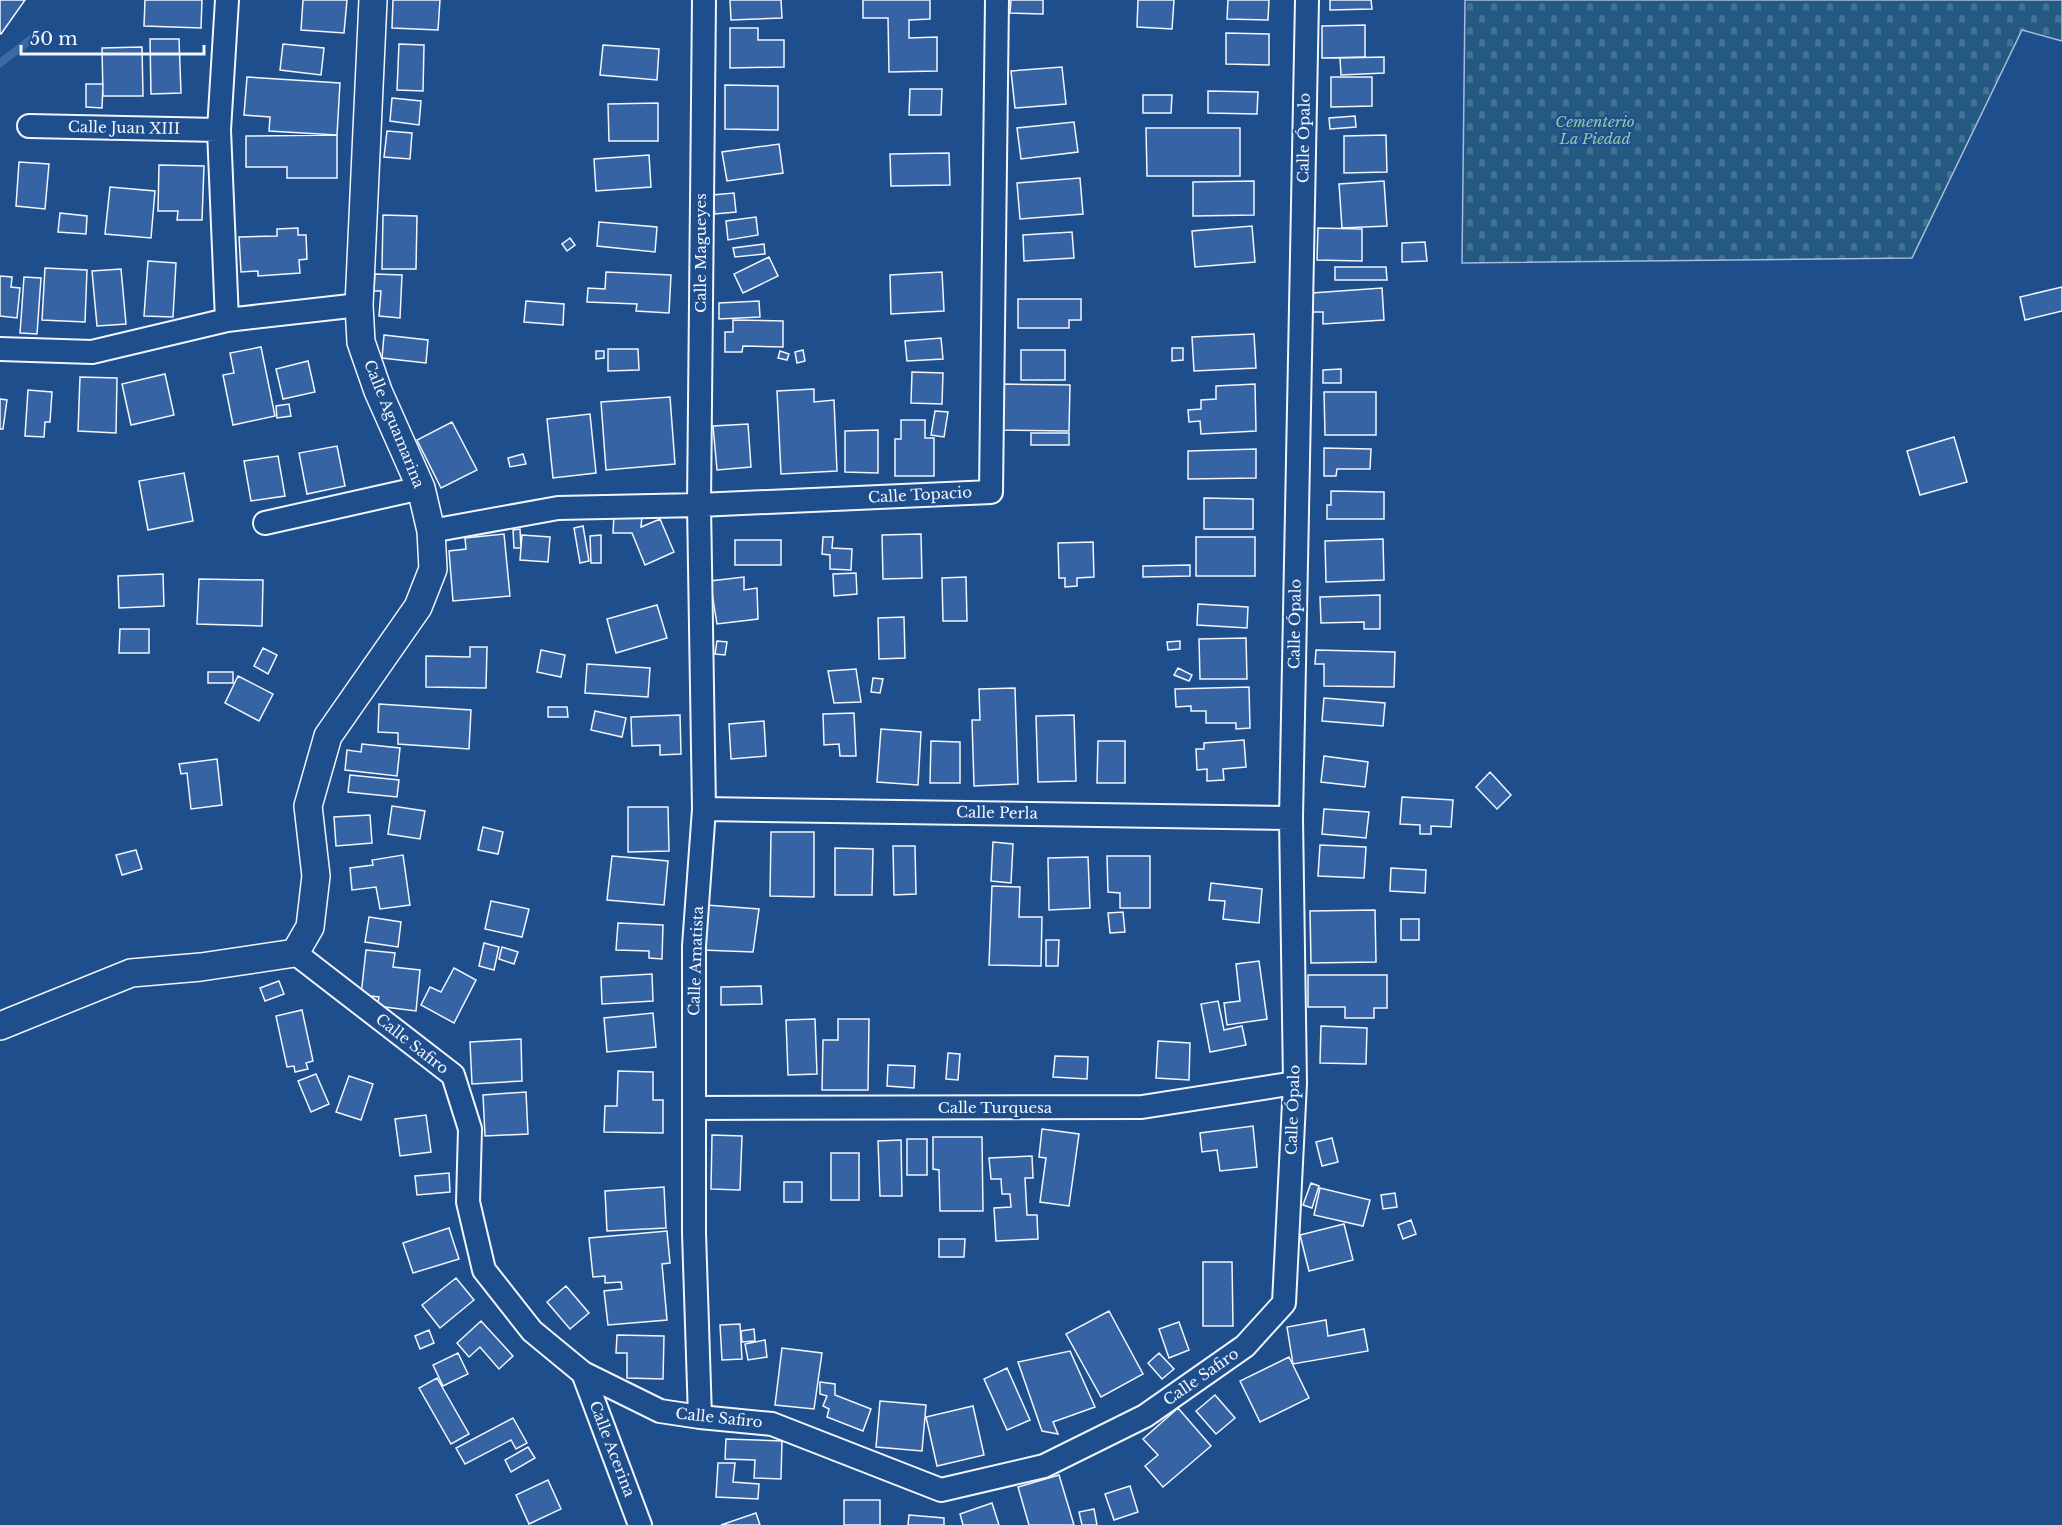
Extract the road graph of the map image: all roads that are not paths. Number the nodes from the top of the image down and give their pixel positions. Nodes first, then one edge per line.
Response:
1 (227, 0) edge
2 (373, 0) edge
3 (704, 0) edge
4 (997, 0) edge
5 (1307, 0) edge
6 (29, 126) dead end
7 (219, 130) junction
8 (359, 304) junction
9 (226, 320) junction
10 (0, 349) edge
11 (421, 488) junction
12 (699, 505) junction
13 (265, 523) dead end
14 (431, 531) junction
15 (704, 809) junction
16 (1291, 818) junction
17 (295, 953) junction
18 (0, 1026) edge
19 (1295, 1083) junction
20 (694, 1108) junction
21 (1287, 1248) joint
22 (583, 1373) junction
23 (700, 1417) junction
24 (640, 1525) edge

1 - 7 street
2 - 8 street, Calle Aguamarina
3 - 12 street, Calle Magueyes
4 - 12 street, Calle Topacio
5 - 16 street, Calle Ópalo
6 - 7 street, Calle Juan XIII
7 - 9 street
8 - 9 street
8 - 11 street, Calle Aguamarina
9 - 10 street
11 - 13 street
11 - 14 street, Calle Aguamarina
12 - 14 street, Calle Topacio
12 - 15 street, Calle Amatista
14 - 17 street, Calle Aguamarina
15 - 16 street, Calle Perla
15 - 20 street, Calle Amatista
16 - 19 street, Calle Ópalo
17 - 18 street
17 - 22 street, Calle Safiro
19 - 20 street, Calle Turquesa
19 - 21 street, Calle Ópalo
20 - 23 street, Calle Amatista
21 - 23 street, Calle Safiro
22 - 23 street, Calle Safiro
22 - 24 street, Calle Acerina

